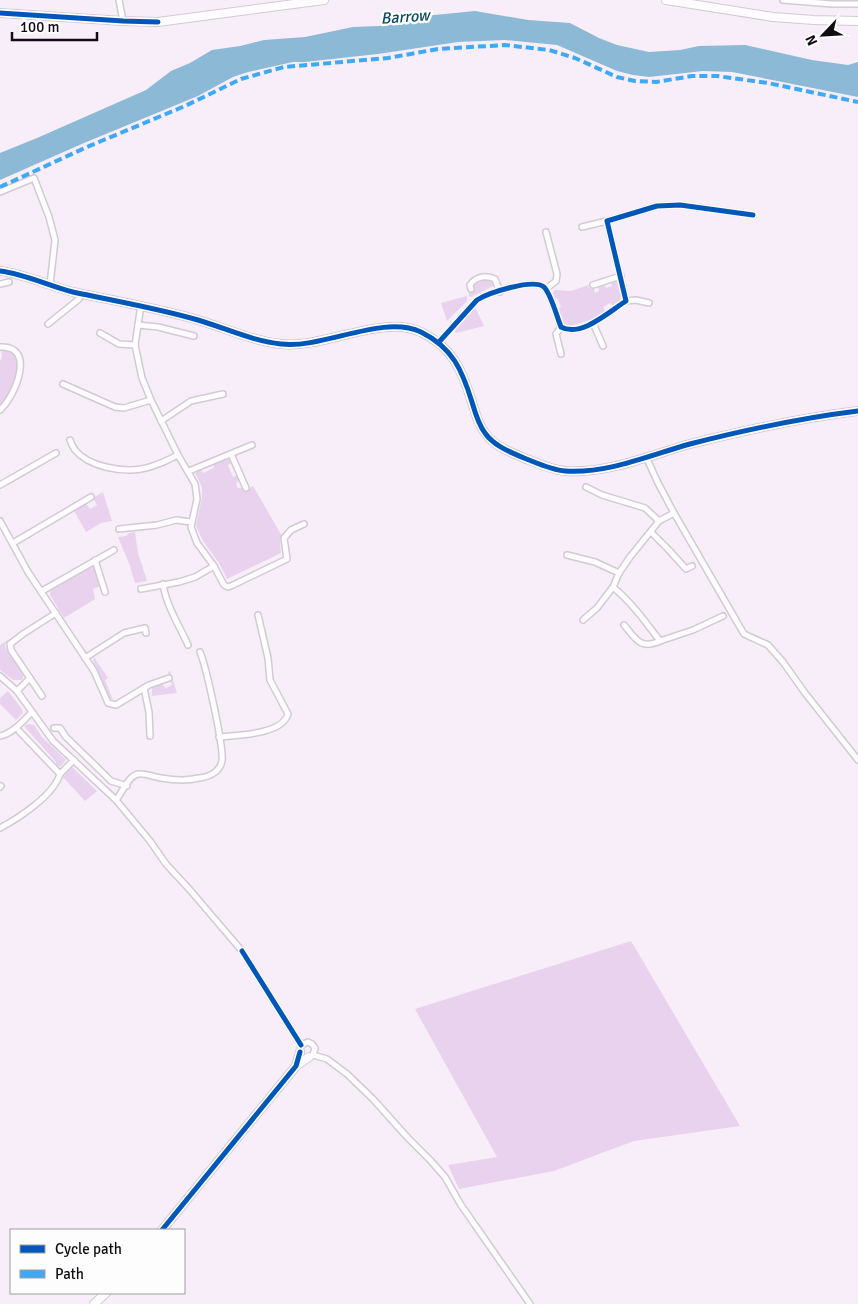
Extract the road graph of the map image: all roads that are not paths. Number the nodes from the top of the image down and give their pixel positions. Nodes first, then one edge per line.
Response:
1 (119, 0) edge
2 (324, 0) edge
3 (666, 0) edge
4 (783, 0) edge
5 (848, 2) edge
6 (858, 4) edge
7 (0, 13) edge
8 (123, 21) junction
9 (858, 21) edge
10 (0, 192) edge
11 (753, 215) dead end
12 (607, 220) junction
13 (582, 227) dead end
14 (546, 232) dead end
15 (0, 271) edge
16 (621, 276) junction
17 (8, 282) dead end
18 (0, 284) edge
19 (50, 285) junction
20 (593, 285) dead end
21 (471, 289) dead end
22 (546, 289) junction
23 (500, 292) junction
24 (82, 293) junction
25 (626, 301) junction
26 (649, 303) dead end
27 (141, 306) junction
28 (593, 323) junction
29 (48, 324) dead end
30 (138, 325) junction
31 (561, 327) junction
32 (100, 333) dead end
33 (194, 336) dead end
34 (439, 342) junction
35 (135, 345) junction
36 (603, 346) dead end
37 (0, 347) edge
38 (562, 354) dead end
39 (63, 384) dead end
40 (223, 394) dead end
41 (150, 400) junction
42 (0, 410) edge
43 (858, 411) edge
44 (161, 421) junction
45 (70, 440) dead end
46 (252, 445) dead end
47 (56, 453) dead end
48 (231, 454) junction
49 (178, 455) junction
50 (647, 459) junction
51 (189, 472) junction
52 (0, 486) edge
53 (586, 487) dead end
54 (246, 488) dead end
55 (91, 497) dead end
56 (674, 513) junction
57 (0, 521) edge
58 (659, 521) junction
59 (191, 522) junction
60 (304, 524) dead end
61 (120, 529) dead end
62 (650, 532) junction
63 (14, 543) junction
64 (114, 550) dead end
65 (567, 555) dead end
66 (95, 560) junction
67 (214, 566) junction
68 (692, 566) dead end
69 (619, 573) junction
70 (163, 584) junction
71 (613, 587) junction
72 (141, 589) dead end
73 (42, 592) junction
74 (106, 592) dead end
75 (56, 613) junction
76 (258, 615) dead end
77 (723, 616) dead end
78 (583, 620) dead end
79 (624, 625) dead end
80 (146, 633) dead end
81 (660, 641) junction
82 (188, 644) dead end
83 (200, 652) dead end
84 (86, 658) junction
85 (0, 676) edge
86 (30, 678) junction
87 (169, 678) dead end
88 (144, 688) junction
89 (17, 691) junction
90 (42, 696) dead end
91 (32, 712) junction
92 (54, 728) dead end
93 (19, 731) dead end
94 (0, 736) edge
95 (150, 736) dead end
96 (219, 737) junction
97 (74, 760) junction
98 (858, 760) edge
99 (60, 774) junction
100 (126, 786) junction
101 (116, 800) junction
102 (0, 828) edge
103 (301, 1049) junction
104 (311, 1056) junction
105 (296, 1066) junction
106 (163, 1229) edge
107 (105, 1294) edge
108 (94, 1304) edge
109 (530, 1304) edge

1 - 8 street
2 - 8 street
3 - 9 street
4 - 5 street
5 - 6 street
7 - 8 street
10 - 19 street
11 - 12 street
12 - 13 street
12 - 16 street
14 - 22 street
15 - 19 street
16 - 20 street
16 - 25 street
17 - 18 street
19 - 24 street
21 - 23 street
22 - 23 street
22 - 31 street
23 - 34 street
24 - 27 street
24 - 29 street
25 - 26 street
25 - 28 street
27 - 30 street
27 - 34 street
28 - 31 street
28 - 36 street
30 - 33 street
30 - 35 street
31 - 38 street
32 - 35 street
34 - 50 street
35 - 41 street
37 - 42 street
39 - 41 street
40 - 44 street
41 - 44 street
43 - 50 street
44 - 49 street
45 - 49 street
46 - 48 street
47 - 52 street
48 - 51 street
48 - 54 street
49 - 51 street
50 - 56 street
51 - 59 street
53 - 58 street
55 - 63 street
56 - 58 street
56 - 98 street
57 - 63 street
58 - 62 street
59 - 61 street
59 - 67 street
60 - 67 street
62 - 68 street
62 - 69 street
63 - 73 street
64 - 66 street
65 - 69 street
66 - 73 street
66 - 74 street
67 - 70 street
69 - 71 street
70 - 72 street
70 - 82 street
71 - 78 street
71 - 81 street
73 - 75 street
75 - 84 street
75 - 86 street
76 - 96 street
77 - 81 street
79 - 81 street
80 - 84 street
83 - 96 street
84 - 88 street
85 - 89 street
86 - 89 street
86 - 90 street
87 - 88 street
88 - 95 street
89 - 91 street
91 - 94 street
91 - 97 street
92 - 100 street
93 - 99 street
96 - 100 street
97 - 99 street
97 - 101 street
99 - 102 street
100 - 101 street
101 - 103 street
103 - 104 street
103 - 104 street
103 - 105 street
104 - 105 street
104 - 109 street
105 - 106 street
107 - 108 street

